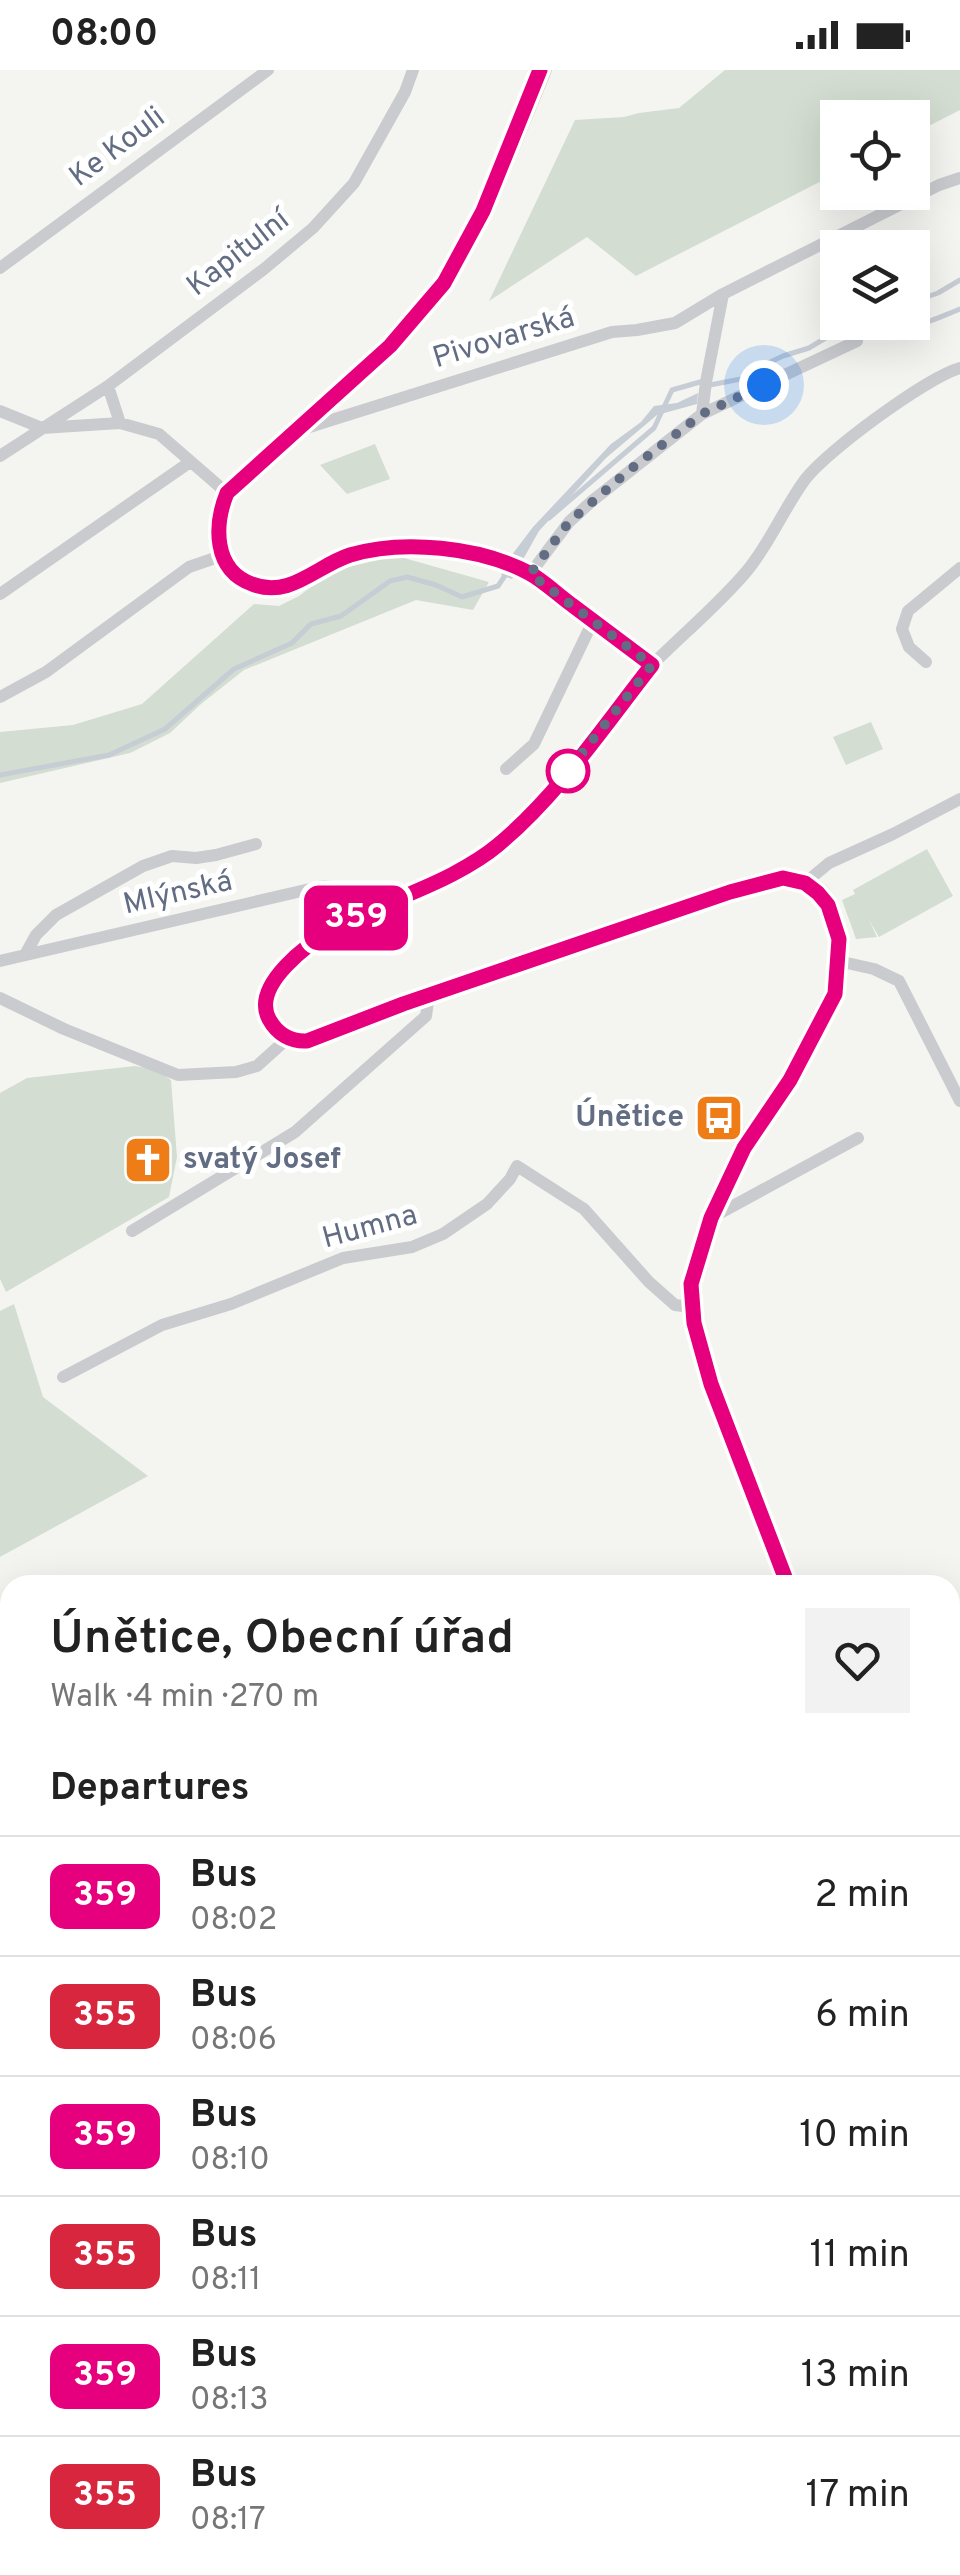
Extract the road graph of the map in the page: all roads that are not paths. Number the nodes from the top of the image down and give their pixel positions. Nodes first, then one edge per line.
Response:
1 (268, 70) edge
2 (413, 70) edge
3 (540, 70) edge
4 (960, 178) edge
5 (0, 268) edge
6 (724, 294) junction
7 (858, 341) dead end
8 (960, 368) edge
9 (108, 386) junction
10 (0, 411) edge
11 (703, 411) junction
12 (120, 423) junction
13 (42, 428) junction
14 (296, 431) junction
15 (0, 456) edge
16 (190, 462) junction
17 (227, 493) junction
18 (222, 556) junction
19 (960, 568) edge
20 (530, 574) junction
21 (0, 594) edge
22 (594, 621) junction
23 (926, 662) dead end
24 (652, 665) junction
25 (0, 697) edge
26 (506, 770) dead end
27 (960, 798) edge
28 (256, 844) dead end
29 (805, 883) junction
30 (368, 891) dead end
31 (25, 955) junction
32 (0, 961) edge
33 (838, 961) junction
34 (429, 996) junction
35 (0, 998) edge
36 (288, 1038) junction
37 (960, 1101) edge
38 (858, 1138) dead end
39 (711, 1218) junction
40 (132, 1231) dead end
41 (691, 1307) junction
42 (63, 1378) dead end
43 (784, 1575) edge

1 - 5 street, Ke Kouli
2 - 9 street, Kapitulní
3 - 14 street
4 - 6 street, Pivovarská
6 - 11 street
6 - 14 street, Pivovarská
7 - 11 street
8 - 24 street
9 - 12 street
9 - 13 street, Kapitulní
10 - 13 street
11 - 20 street
12 - 13 street
12 - 16 street
13 - 15 street, Kapitulní
14 - 17 street
16 - 17 street
16 - 21 street
17 - 18 street
18 - 20 street
18 - 25 street
19 - 23 street
20 - 22 street
22 - 24 street
22 - 26 street
24 - 36 street
27 - 29 street
28 - 31 street
29 - 33 street
29 - 34 street
30 - 31 street, Mlýnská
31 - 32 street, Mlýnská
33 - 37 street
33 - 39 street
34 - 36 street
34 - 40 street
35 - 36 street
38 - 39 street
39 - 41 street
41 - 42 street, Humna
41 - 43 street

